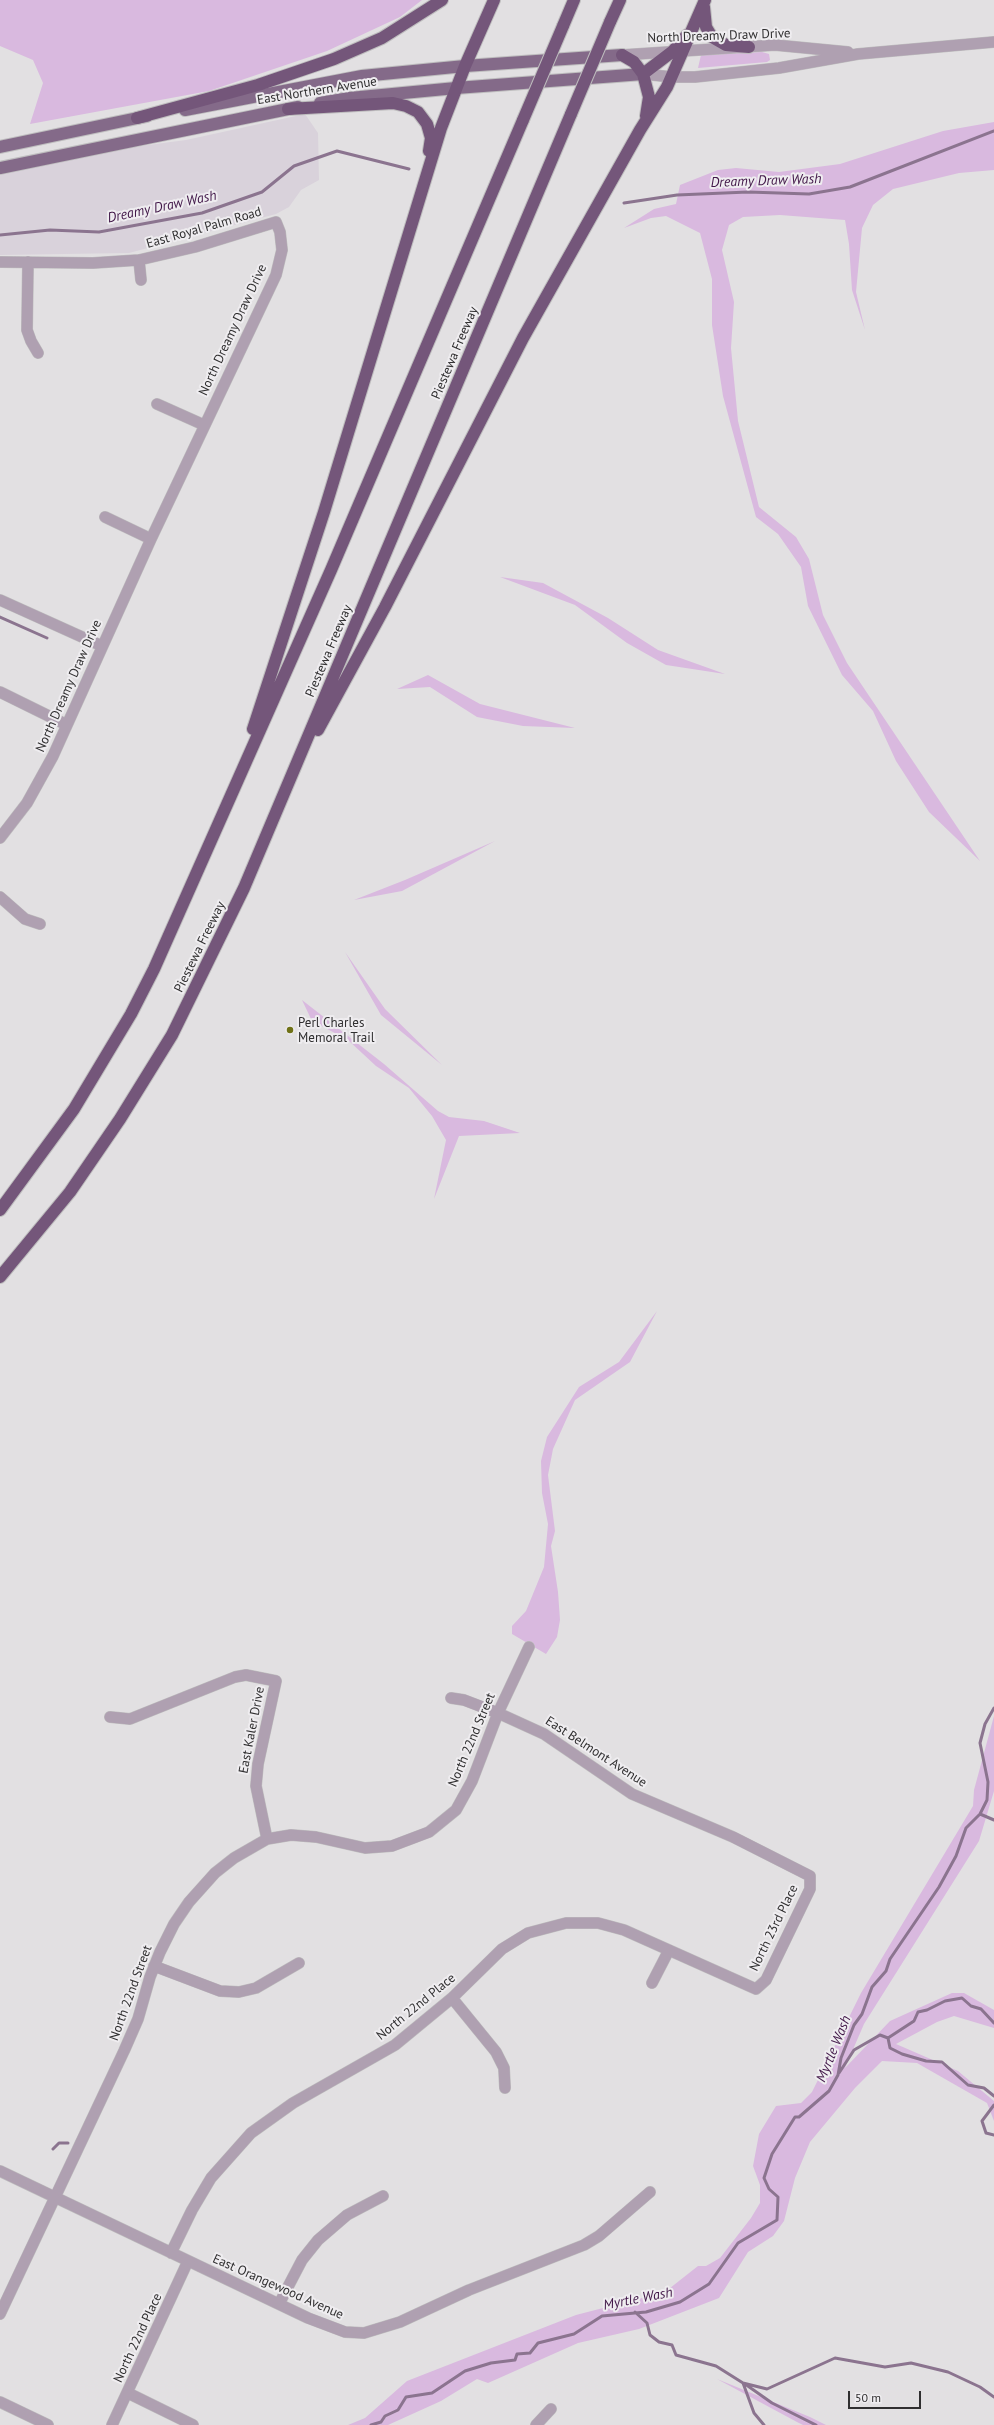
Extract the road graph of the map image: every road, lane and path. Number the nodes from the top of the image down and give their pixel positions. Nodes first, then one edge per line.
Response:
1 (442, 0) edge
2 (494, 0) edge
3 (574, 0) edge
4 (620, 0) edge
5 (705, 2) edge
6 (994, 42) edge
7 (749, 47) junction
8 (679, 51) junction
9 (864, 54) junction
10 (622, 55) junction
11 (465, 66) junction
12 (643, 74) junction
13 (672, 77) junction
14 (456, 88) junction
15 (288, 109) junction
16 (137, 118) junction
17 (637, 135) junction
18 (0, 147) edge
19 (0, 168) edge
20 (423, 183) junction
21 (276, 222) joint
22 (139, 260) junction
23 (0, 262) edge
24 (28, 262) junction
25 (141, 280) dead end
26 (38, 353) dead end
27 (157, 404) dead end
28 (204, 425) junction
29 (105, 517) dead end
30 (151, 539) junction
31 (0, 600) edge
32 (102, 646) junction
33 (0, 692) edge
34 (67, 725) junction
35 (236, 782) junction
36 (284, 795) junction
37 (2, 831) edge
38 (0, 897) edge
39 (40, 924) dead end
40 (0, 1210) edge
41 (0, 1277) edge
42 (529, 1647) dead end
43 (451, 1698) dead end
44 (498, 1713) junction
45 (110, 1717) dead end
46 (267, 1839) junction
47 (810, 1876) joint
48 (668, 1950) junction
49 (299, 1963) dead end
50 (154, 1966) junction
51 (652, 1983) dead end
52 (756, 1989) joint
53 (452, 1998) junction
54 (505, 2088) dead end
55 (0, 2171) edge
56 (650, 2192) dead end
57 (383, 2196) dead end
58 (54, 2197) junction
59 (171, 2253) junction
60 (188, 2261) junction
61 (279, 2304) junction
62 (0, 2314) edge
63 (128, 2393) junction
64 (0, 2402) edge
65 (551, 2409) dead end
66 (48, 2425) edge
67 (112, 2425) edge
68 (193, 2425) edge
69 (536, 2425) edge

1 - 16 highway
2 - 11 highway
3 - 35 highway, bridge
4 - 36 highway, Piestewa Freeway, bridge
5 - 7 highway
5 - 8 highway
6 - 9 street, North Dreamy Draw Drive
7 - 8 street, North Dreamy Draw Drive
7 - 9 street, North Dreamy Draw Drive
8 - 10 street, North Dreamy Draw Drive
8 - 12 highway
8 - 13 highway
9 - 13 street, North Dreamy Draw Drive
10 - 11 main road, East Northern Avenue
10 - 12 highway
11 - 14 highway
11 - 16 main road, East Northern Avenue
12 - 13 street, North Dreamy Draw Drive
12 - 14 main road, East Northern Avenue
12 - 17 highway
13 - 17 highway
14 - 15 main road, East Northern Avenue
14 - 20 highway
15 - 19 main road, East Northern Avenue
15 - 20 highway
16 - 18 main road, East Northern Avenue
17 - 36 highway
20 - 35 highway
21 - 22 street, East Royal Palm Road
21 - 28 street, North Dreamy Draw Drive
22 - 24 street, East Royal Palm Road
22 - 25 street, East Royal Palm Road
23 - 24 street, East Royal Palm Road
24 - 26 street
27 - 28 street
28 - 30 street, North Dreamy Draw Drive
29 - 30 street
30 - 32 street, North Dreamy Draw Drive
31 - 32 street
32 - 34 street, North Dreamy Draw Drive
33 - 34 street
34 - 37 street, North Dreamy Draw Drive
35 - 40 highway
36 - 41 highway, Piestewa Freeway
38 - 39 street
42 - 44 street, North 22nd Street
43 - 44 street, East Belmont Avenue
44 - 46 street, North 22nd Street
44 - 47 street, East Belmont Avenue
45 - 46 street, East Kaler Drive
46 - 50 street, North 22nd Street
47 - 52 street, North 23rd Place
48 - 51 street
48 - 52 street, North 22nd Place
48 - 53 street, North 22nd Place
49 - 50 street
50 - 58 street, North 22nd Street
53 - 54 street
53 - 59 street, North 22nd Place
55 - 58 street, East Orangewood Avenue
56 - 61 street, East Orangewood Avenue
57 - 61 street
58 - 59 street, East Orangewood Avenue
58 - 62 street, North 22nd Street
59 - 60 street, East Orangewood Avenue
60 - 61 street, East Orangewood Avenue
60 - 63 street, North 22nd Place
63 - 67 street, North 22nd Place
63 - 68 street
64 - 66 street
65 - 69 street

